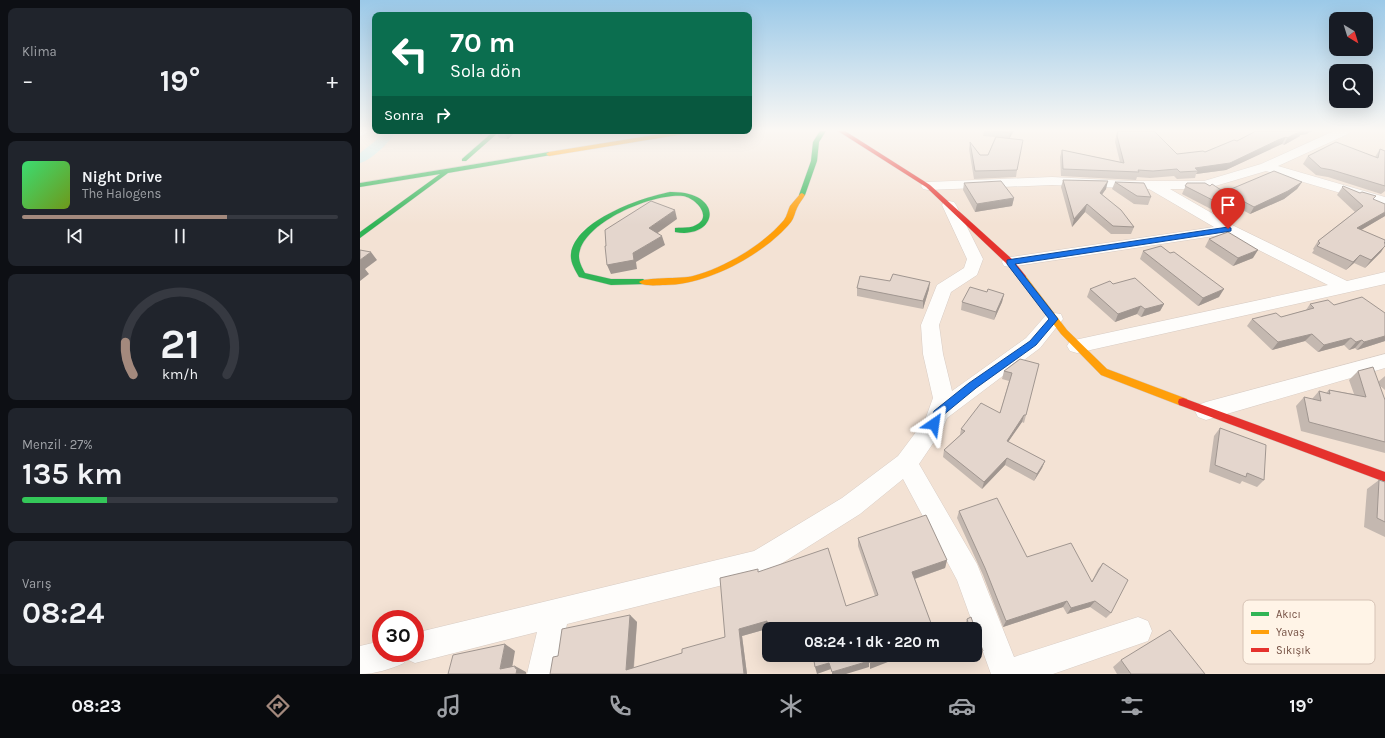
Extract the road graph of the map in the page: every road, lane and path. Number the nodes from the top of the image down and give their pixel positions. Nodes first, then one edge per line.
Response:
1 (451, 162) edge
2 (496, 162) edge
3 (813, 162) edge
4 (891, 162) edge
5 (1276, 162) edge
6 (1266, 167) junction
7 (449, 170) junction
8 (360, 179) edge
9 (1152, 185) junction
10 (360, 186) edge
11 (928, 186) junction
12 (1385, 202) edge
13 (949, 205) junction
14 (1228, 229) junction
15 (678, 230) dead end
16 (360, 236) edge
17 (1010, 262) junction
18 (1385, 278) edge
19 (1344, 286) junction
20 (1054, 319) junction
21 (1077, 346) junction
22 (1385, 361) edge
23 (1206, 411) junction
24 (938, 414) junction
25 (906, 463) junction
26 (1385, 477) edge
27 (555, 613) junction
28 (1138, 631) dead end
29 (424, 646) edge
30 (372, 658) edge
31 (360, 661) edge
32 (542, 674) edge
33 (1008, 674) edge

1 - 8 street
2 - 7 street
3 - 15 street
4 - 11 street
5 - 6 street
6 - 9 street
6 - 12 street
7 - 10 street
7 - 16 street
9 - 11 street
9 - 14 street
11 - 13 street
13 - 17 street
13 - 24 street
14 - 17 street
14 - 19 street
17 - 20 street
18 - 19 street
19 - 21 street
20 - 21 street
20 - 24 street
21 - 23 street
22 - 23 street
23 - 26 street
24 - 25 street
25 - 27 street
25 - 33 street
27 - 29 street
27 - 32 street
28 - 33 street
30 - 31 street

